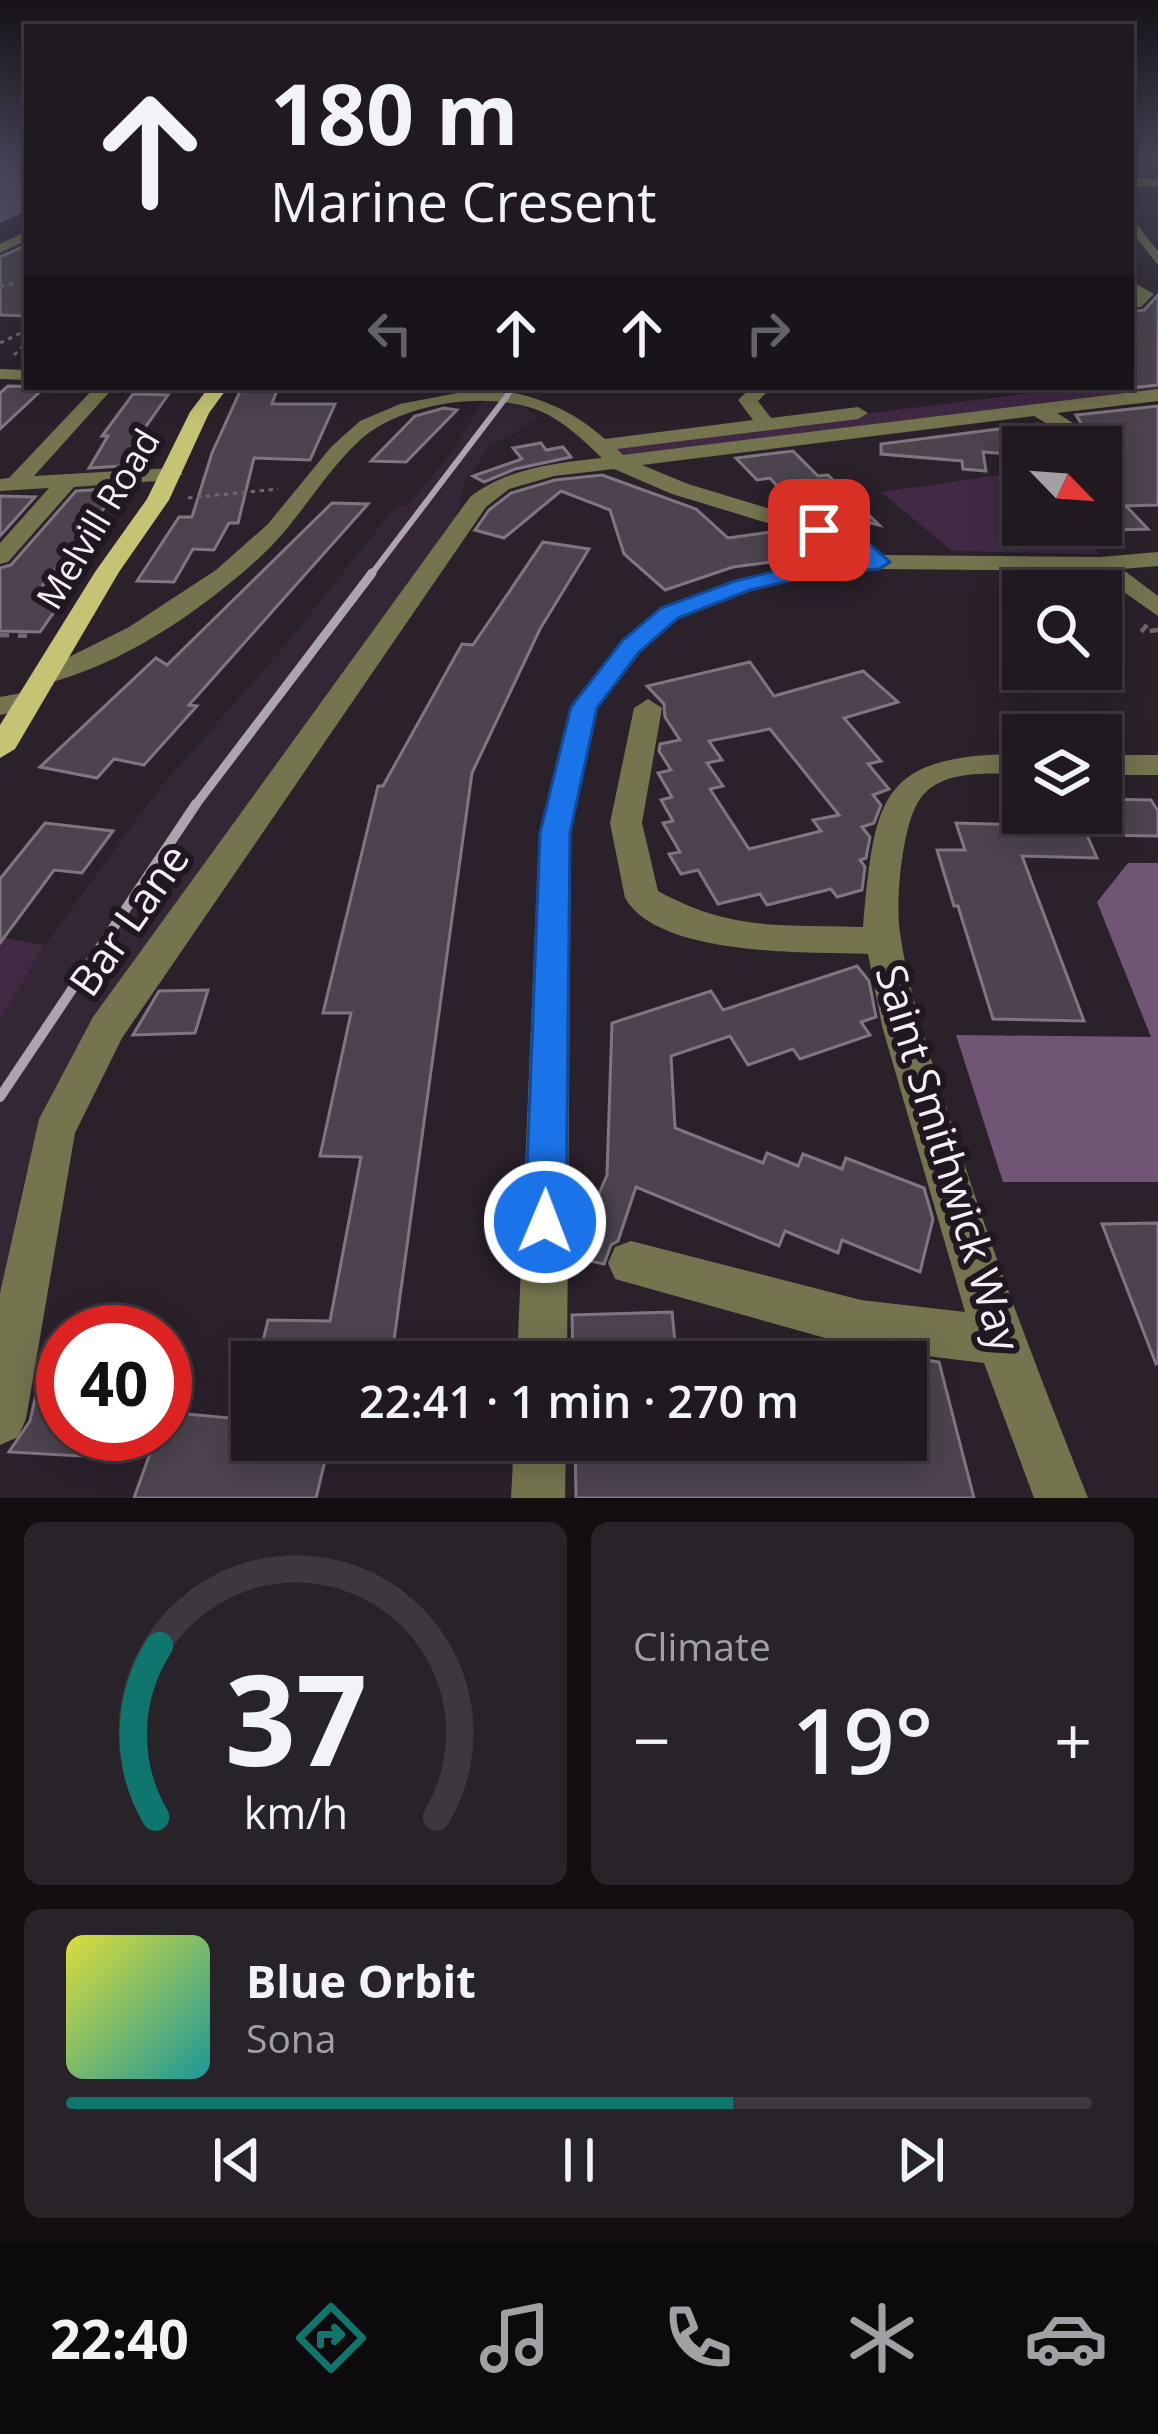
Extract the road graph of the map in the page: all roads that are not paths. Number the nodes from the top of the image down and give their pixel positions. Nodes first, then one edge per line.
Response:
1 (1136, 235) edge
2 (1157, 258) edge
3 (102, 390) edge
4 (217, 390) edge
5 (460, 390) edge
6 (759, 390) edge
7 (1044, 390) edge
8 (482, 395) junction
9 (1158, 395) edge
10 (1044, 414) junction
11 (766, 424) junction
12 (1064, 426) edge
13 (602, 445) junction
14 (621, 464) junction
15 (172, 474) junction
16 (66, 483) junction
17 (8, 484) edge
18 (0, 557) edge
19 (1158, 559) edge
20 (879, 562) junction
21 (1100, 564) junction
22 (1158, 608) edge
23 (24, 694) edge
24 (648, 708) dead end
25 (0, 749) edge
26 (1002, 764) edge
27 (1122, 765) edge
28 (1158, 765) edge
29 (884, 940) junction
30 (631, 1263) dead end
31 (1000, 1340) junction
32 (543, 1341) edge
33 (0, 1419) edge
34 (539, 1461) edge
35 (538, 1498) edge
36 (1061, 1498) edge

1 - 2 street
3 - 17 street
4 - 15 main road, Melvill Road
5 - 8 street
6 - 11 street
7 - 11 street
8 - 13 street
8 - 23 street
9 - 10 street, Bar Lane
10 - 12 street
10 - 14 street, Bar Lane
11 - 13 street
13 - 14 street
14 - 20 street
14 - 33 street, Bar Lane
15 - 16 street
15 - 23 main road, Melvill Road
16 - 17 street
16 - 18 street
19 - 21 street
20 - 21 street
20 - 32 street
21 - 22 street
23 - 25 main road, Melvill Road
24 - 29 street
26 - 29 street, Saint Smithwick Way
27 - 28 street
29 - 31 street, Saint Smithwick Way
30 - 31 street
31 - 36 street, Saint Smithwick Way
34 - 35 street

